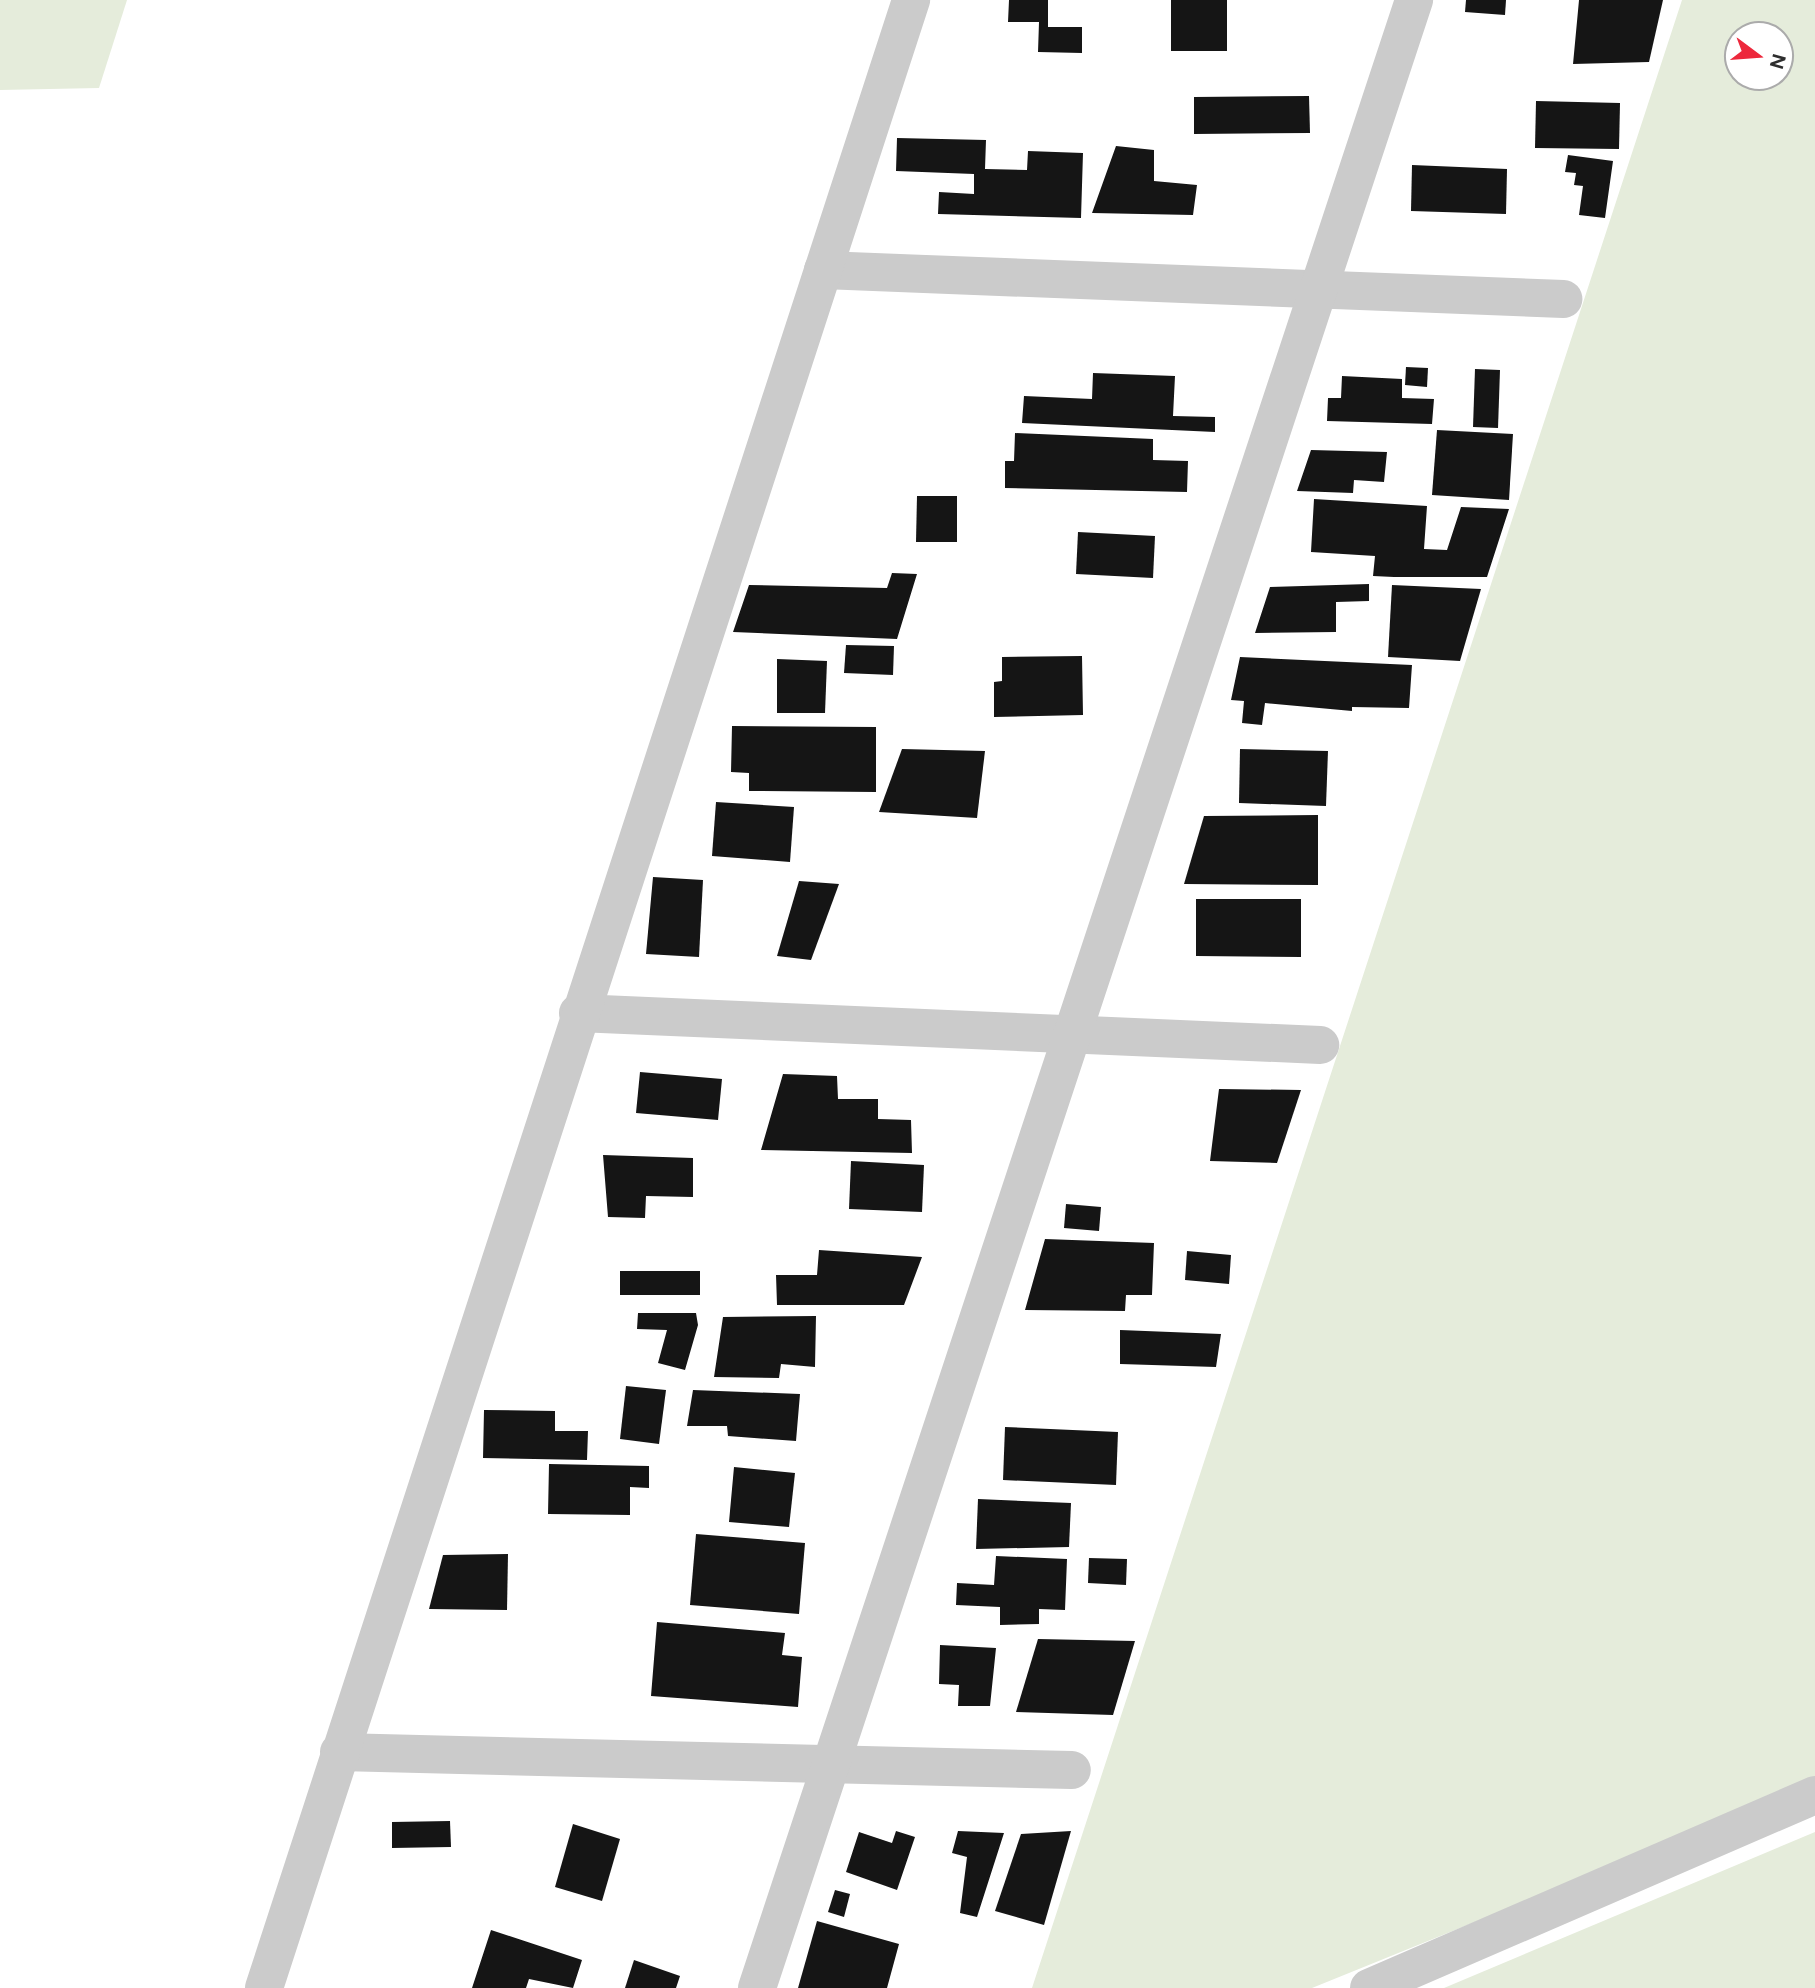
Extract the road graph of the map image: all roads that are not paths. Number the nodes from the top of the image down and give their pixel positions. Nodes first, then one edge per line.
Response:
1 (912, 0) edge
2 (1414, 0) edge
3 (823, 270) junction
4 (1320, 290) junction
5 (1563, 299) dead end
6 (578, 1013) junction
7 (1072, 1034) junction
8 (1320, 1045) dead end
9 (339, 1752) junction
10 (830, 1764) junction
11 (1072, 1770) dead end
12 (1815, 1795) edge
13 (264, 1988) edge
14 (757, 1988) edge
15 (1369, 1988) edge

1 - 3 street
2 - 4 street
3 - 4 street
3 - 6 street
4 - 5 street
4 - 7 street
6 - 7 street
6 - 9 street
7 - 8 street
7 - 10 street
9 - 10 street
9 - 13 street
10 - 11 street
10 - 14 street
12 - 15 street

